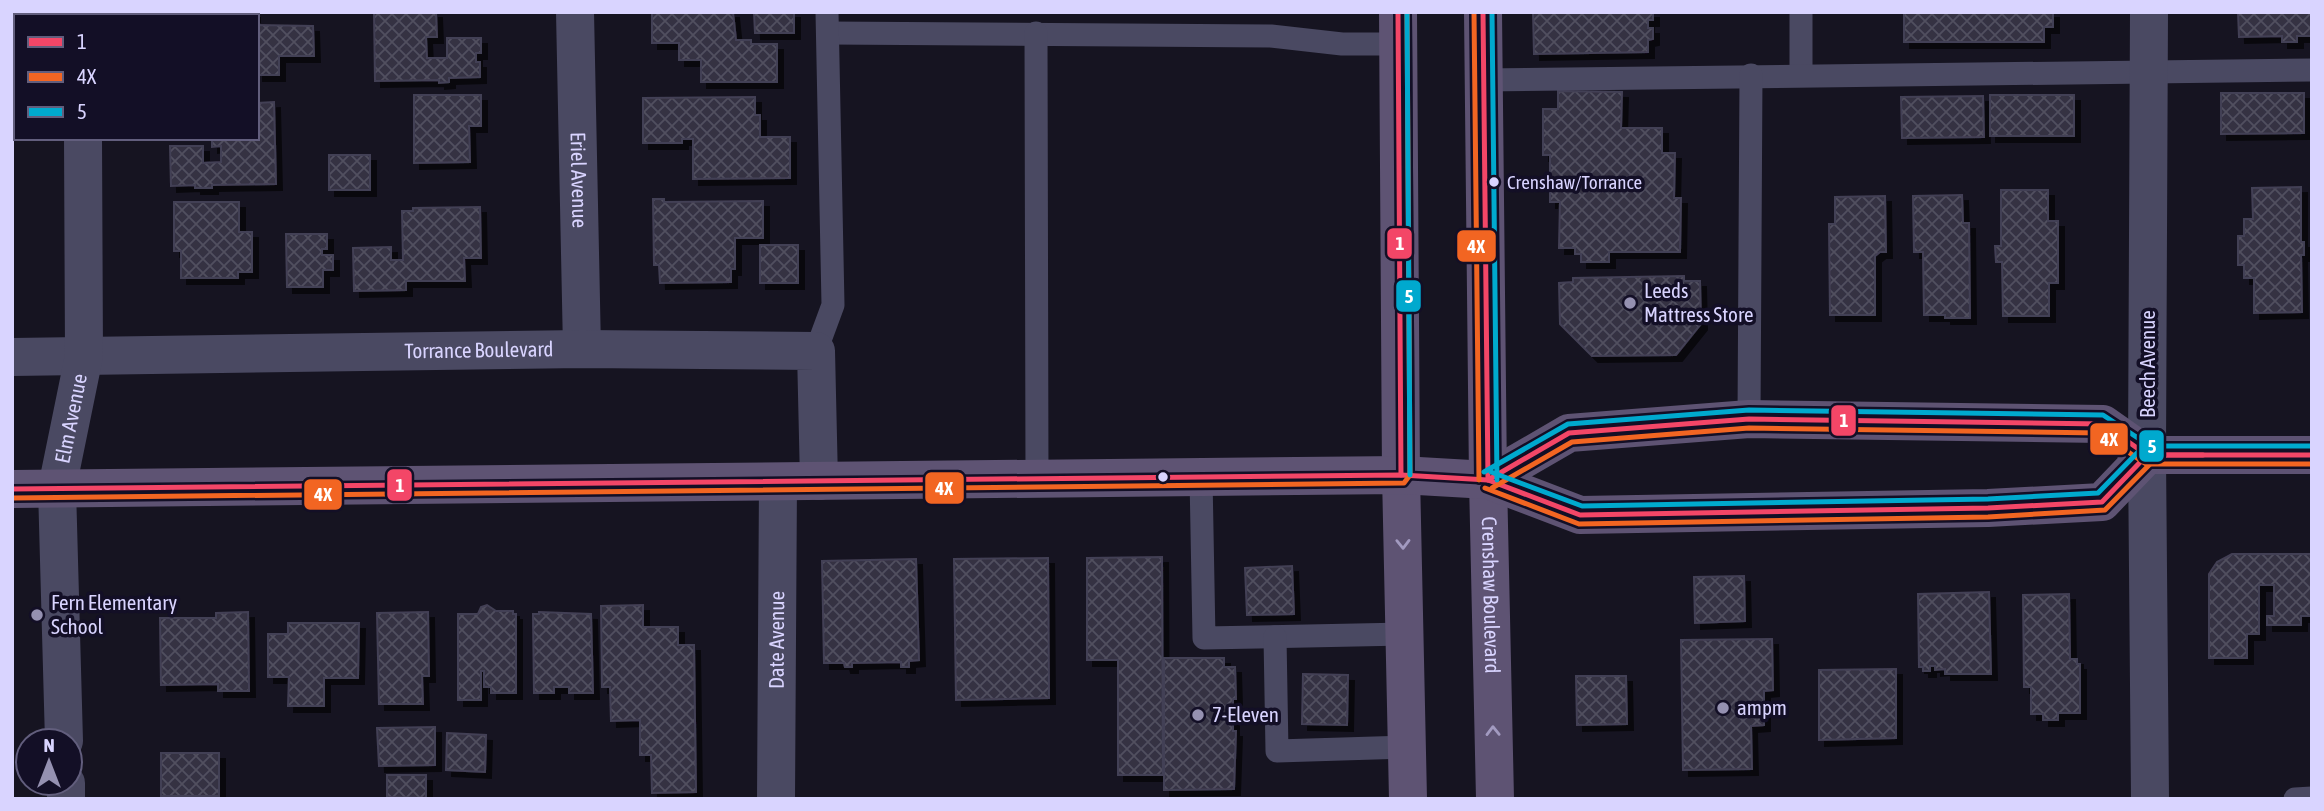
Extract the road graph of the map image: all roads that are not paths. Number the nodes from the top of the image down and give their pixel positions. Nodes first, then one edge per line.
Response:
1 (575, 12) edge
2 (1483, 12) edge
3 (1801, 12) edge
4 (2149, 12) edge
5 (827, 23) edge
6 (1399, 28) edge
7 (1035, 33) junction
8 (2312, 70) edge
9 (2149, 71) junction
10 (1751, 75) junction
11 (1801, 75) junction
12 (1483, 80) junction
13 (83, 140) edge
14 (582, 349) junction
15 (816, 351) junction
16 (84, 356) junction
17 (12, 357) edge
18 (1749, 419) junction
19 (2312, 454) edge
20 (2147, 455) junction
21 (1401, 475) junction
22 (1201, 477) junction
23 (1037, 479) junction
24 (1488, 480) junction
25 (819, 481) junction
26 (778, 482) junction
27 (58, 488) junction
28 (12, 489) edge
29 (1405, 634) junction
30 (1275, 637) junction
31 (64, 727) edge
32 (1407, 747) junction
33 (2312, 798) edge
34 (776, 799) edge
35 (1408, 799) edge
36 (1495, 799) edge
37 (2150, 799) edge
38 (2295, 799) edge

1 - 14 street, Eriel Avenue
2 - 12 main road, Crenshaw Boulevard
3 - 11 lane
4 - 9 street, Beech Avenue
5 - 7 lane
5 - 15 lane
6 - 7 lane
6 - 21 main road
7 - 23 lane
8 - 9 lane
9 - 11 lane
9 - 20 street, Beech Avenue
10 - 11 lane
10 - 12 lane
10 - 18 lane
12 - 24 main road, Crenshaw Boulevard
13 - 16 street, Elm Avenue
14 - 15 street, Torrance Boulevard
14 - 16 street, Torrance Boulevard
15 - 25 street
16 - 17 street, Torrance Boulevard
16 - 27 street, Elm Avenue
18 - 20 main road
18 - 24 main road
19 - 20 main road
20 - 24 main road
20 - 37 street, Beech Avenue
21 - 22 main road
21 - 24 main road
21 -> 29 main road
22 - 23 main road
22 - 30 lane
23 - 25 main road
36 -> 24 main road, Crenshaw Boulevard
25 - 26 main road
26 - 27 main road
26 - 34 street, Date Avenue
27 - 28 main road
27 - 31 street, Elm Avenue
29 - 30 lane
29 - 32 main road
30 - 32 lane
32 - 35 main road
33 - 38 lane

